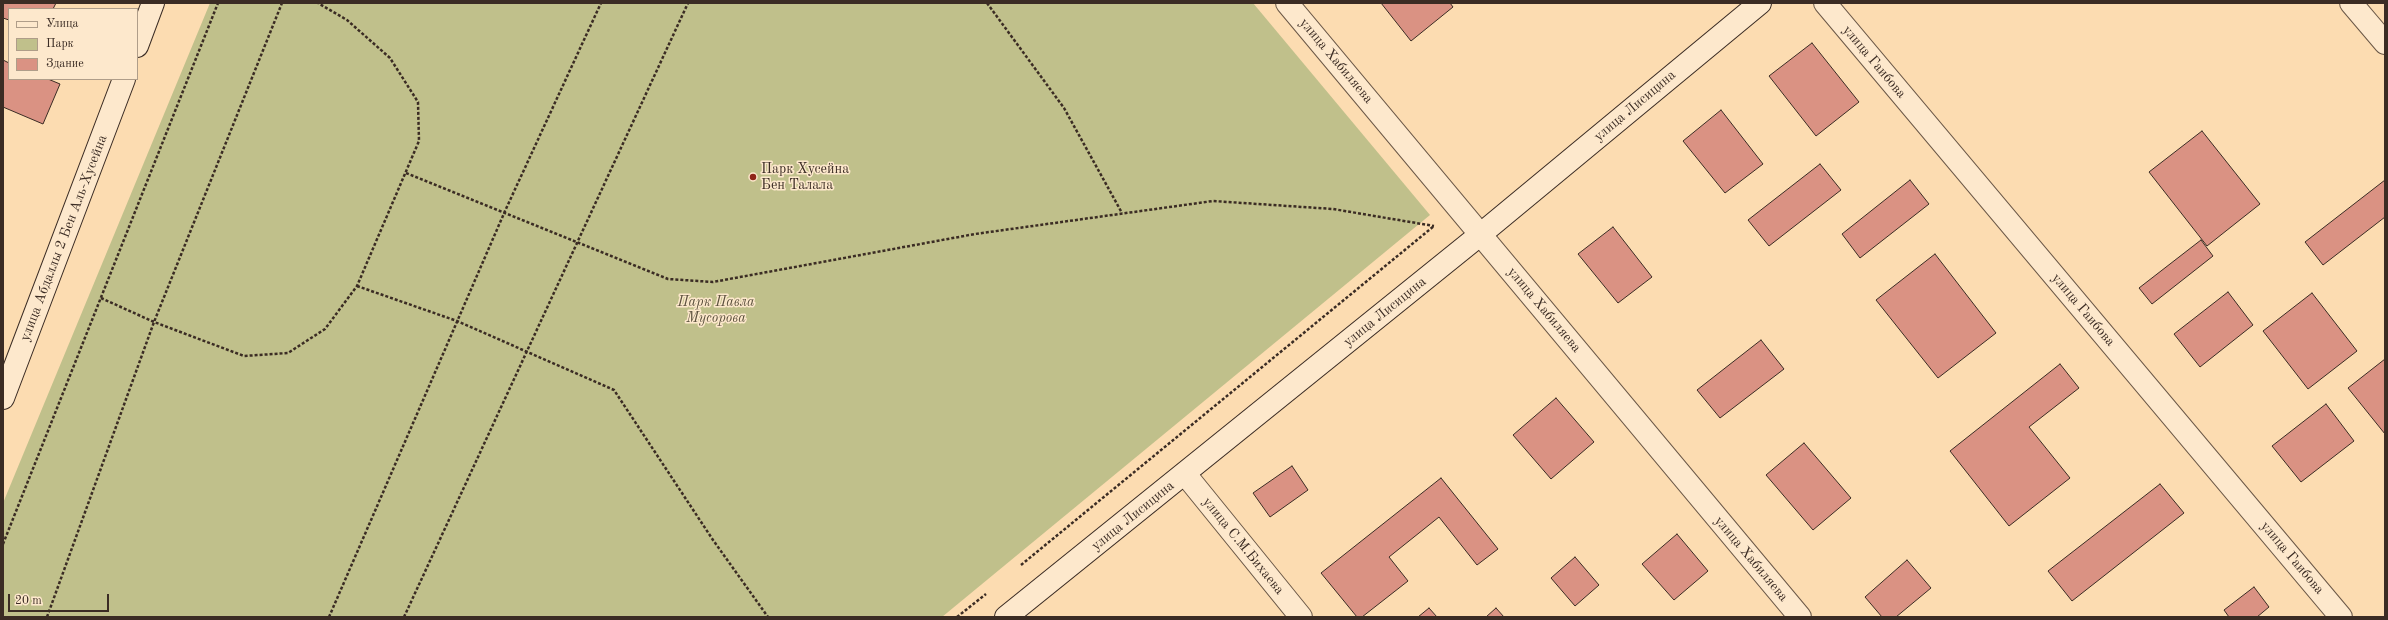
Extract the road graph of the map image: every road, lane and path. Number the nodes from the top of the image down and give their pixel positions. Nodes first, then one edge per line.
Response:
1 (153, 3) edge
2 (218, 3) edge
3 (282, 3) edge
4 (318, 3) edge
5 (601, 3) edge
6 (688, 3) edge
7 (987, 3) edge
8 (1287, 3) edge
9 (1760, 3) edge
10 (1825, 3) edge
11 (2351, 3) edge
12 (138, 43) edge
13 (2385, 43) edge
14 (124, 80) edge
15 (406, 173) junction
16 (1458, 207) junction
17 (505, 211) junction
18 (1122, 213) junction
19 (1434, 226) junction
20 (1481, 234) junction
21 (577, 241) junction
22 (357, 286) junction
23 (101, 298) junction
24 (457, 321) junction
25 (154, 322) junction
26 (526, 352) junction
27 (3, 398) edge
28 (1185, 474) junction
29 (3, 544) edge
30 (1019, 567) dead end
31 (988, 592) dead end
32 (46, 617) edge
33 (329, 617) edge
34 (404, 617) edge
35 (768, 617) edge
36 (957, 617) edge
37 (1006, 617) edge
38 (1301, 617) edge
39 (1800, 617) edge
40 (2341, 617) edge

1 - 12 street
2 - 23 path
3 - 25 path
4 - 15 path
5 - 17 path
6 - 21 path
7 - 18 path
8 - 16 street, улица Хабиляева
9 - 20 street, улица Лисицина
10 - 40 street, улица Гаибова
11 - 13 street
14 - 27 street, улица Абдаллы 2 Бен Аль-Хусейна
15 - 17 path
15 - 22 path
16 - 19 path
16 - 20 street, улица Хабиляева
17 - 21 path
17 - 24 path
18 - 19 path
18 - 21 path
19 - 30 path
20 - 28 street, улица Лисицина
20 - 39 street, улица Хабиляева
21 - 26 path
22 - 24 path
22 - 25 path
23 - 25 path
23 - 29 path
24 - 26 path
24 - 33 path
25 - 32 path
26 - 34 path
26 - 35 path
28 - 37 street, улица Лисицина
28 - 38 street, улица С.М.Бихаева
31 - 36 path

